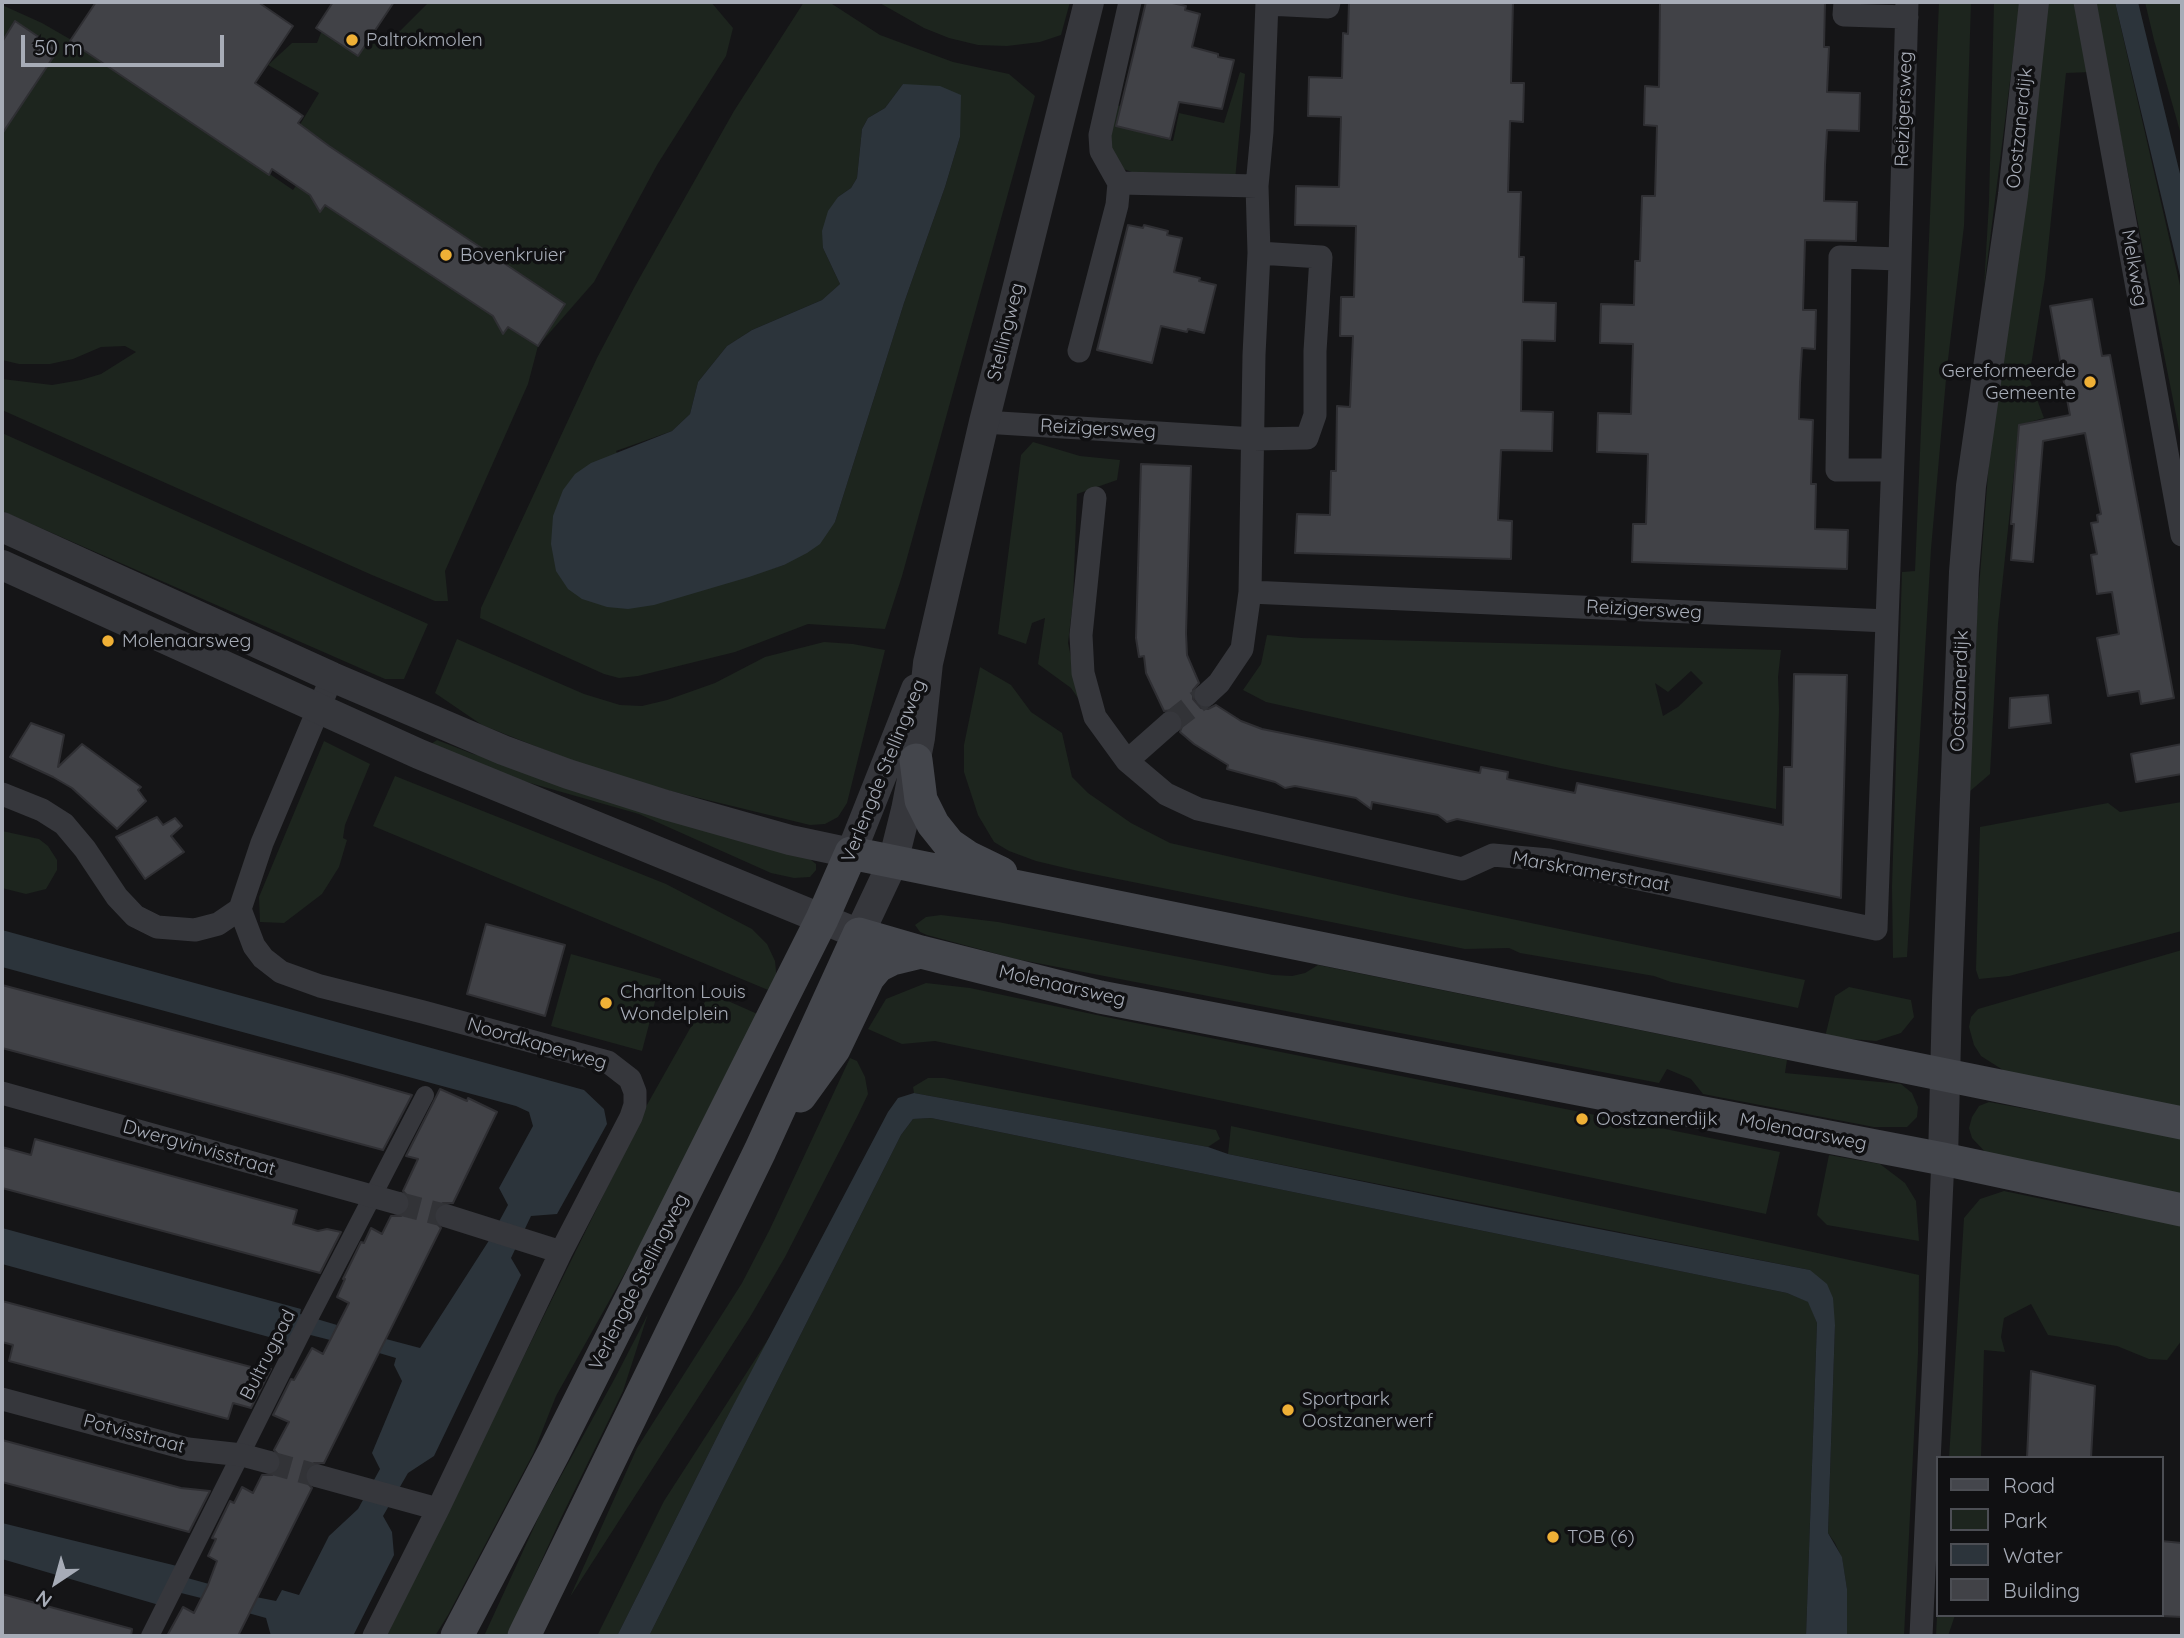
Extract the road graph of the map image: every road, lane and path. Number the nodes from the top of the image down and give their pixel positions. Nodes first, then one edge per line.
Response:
1 (1089, 2) edge
2 (1130, 2) edge
3 (1329, 2) edge
4 (1845, 2) edge
5 (2034, 2) edge
6 (2085, 2) edge
7 (1267, 3) edge
8 (1907, 9) edge
9 (1119, 183) junction
10 (1257, 187) junction
11 (1259, 253) junction
12 (1899, 259) junction
13 (1079, 351) dead end
14 (984, 422) junction
15 (1254, 439) junction
16 (1892, 470) junction
17 (1095, 498) dead end
18 (2, 527) edge
19 (2182, 535) edge
20 (2, 565) edge
21 (1250, 592) junction
22 (1887, 621) junction
23 (928, 663) junction
24 (332, 677) junction
25 (1206, 695) tunnel mouth
26 (318, 709) junction
27 (1170, 723) tunnel mouth
28 (916, 760) junction
29 (1128, 761) junction
30 (2, 794) edge
31 (851, 853) junction
32 (893, 862) junction
33 (1038, 892) junction
34 (240, 909) junction
35 (821, 919) junction
36 (859, 934) junction
37 (921, 952) junction
38 (1947, 1077) junction
39 (2, 1093) edge
40 (425, 1095) dead end
41 (2182, 1124) edge
42 (760, 1151) junction
43 (1943, 1159) junction
44 (373, 1197) junction
45 (397, 1203) tunnel mouth
46 (2182, 1210) edge
47 (447, 1216) tunnel mouth
48 (561, 1252) junction
49 (2, 1399) edge
50 (242, 1455) junction
51 (268, 1462) tunnel mouth
52 (318, 1476) tunnel mouth
53 (438, 1509) junction
54 (150, 1636) edge
55 (374, 1636) edge
56 (457, 1636) edge
57 (524, 1636) edge
58 (1921, 1636) edge

1 - 14 street, Stellingweg
2 - 9 street
3 - 7 street
4 - 8 street
5 - 38 street, Oostzanerdijk
6 - 19 street, Melkweg
7 - 10 street
8 - 12 street, Reizigersweg
9 - 10 street
9 - 13 street
10 - 11 street
11 - 15 street
11 - 15 street, Reizigersweg
12 - 16 street, Reizigersweg
12 - 16 street
14 - 15 street, Reizigersweg
14 - 23 street, Stellingweg
15 - 21 street
16 - 22 street, Reizigersweg
17 - 29 street, Marskramerstraat
18 - 24 street
20 - 26 street, Molenaarsweg
21 - 22 street, Reizigersweg
21 - 25 street
22 - 29 street, Marskramerstraat
23 - 28 street, Verlengde Stellingweg
23 - 31 street, Verlengde Stellingweg
24 - 26 street
24 - 31 street
26 - 34 street
26 - 35 street, Molenaarsweg
27 - 29 street
28 - 32 street, Verlengde Stellingweg
28 - 33 main road
30 - 34 street
31 - 32 main road
31 - 35 main road, Verlengde Stellingweg
32 - 33 main road
32 - 36 street, Verlengde Stellingweg
33 - 38 main road
34 - 48 street, Noordkaperweg
35 - 36 street, Molenaarsweg
35 - 56 main road, Verlengde Stellingweg
36 - 37 main road, Molenaarsweg
36 - 42 main road, Verlengde Stellingweg
37 - 42 main road
37 - 43 main road, Molenaarsweg
38 - 41 main road
38 - 43 street, Oostzanerdijk
39 - 44 street, Dwergvinvisstraat
40 - 44 street, Bultrugpad
42 - 57 main road, Verlengde Stellingweg
43 - 46 main road, Molenaarsweg
43 - 58 street, Oostzanerdijk
44 - 45 street, Dwergvinvisstraat
44 - 50 street, Bultrugpad
47 - 48 street
48 - 53 street, Noordkaperweg
49 - 50 street, Potvisstraat
50 - 51 street, Potvisstraat
50 - 54 street, Bultrugpad
52 - 53 street
53 - 55 street, Noordkaperweg

